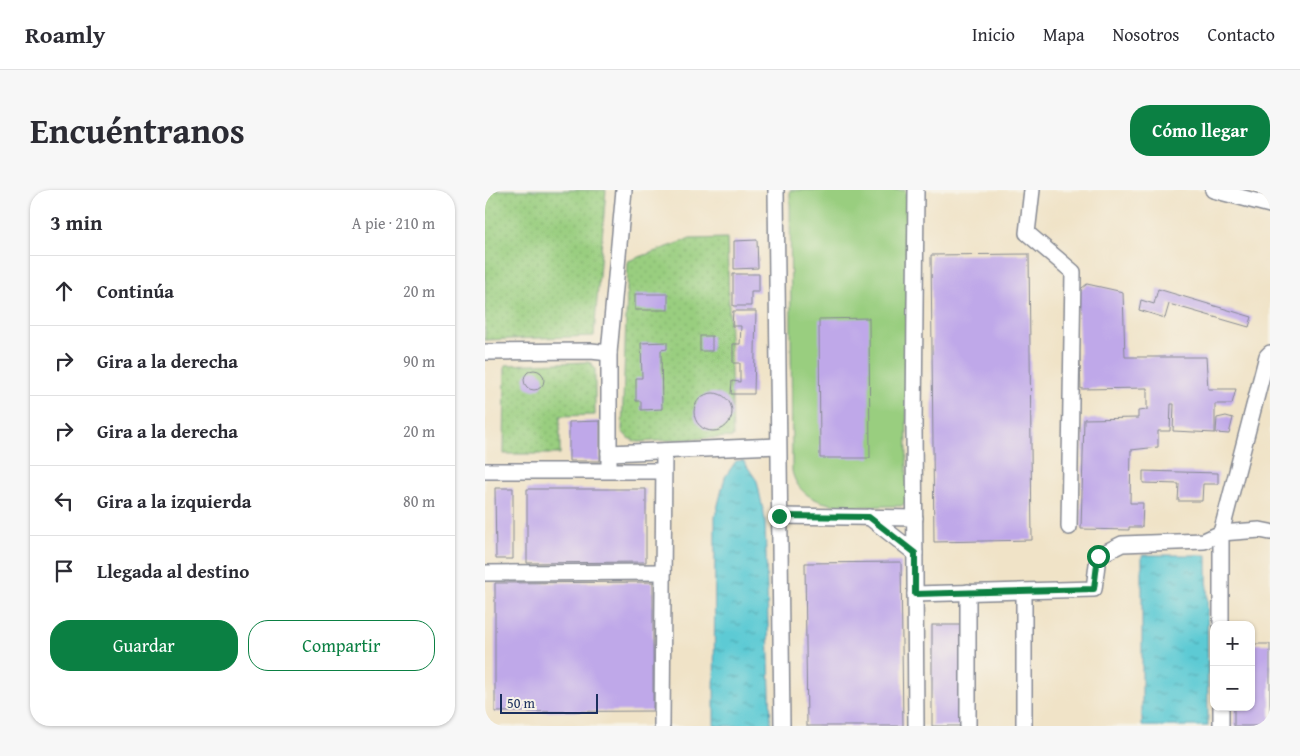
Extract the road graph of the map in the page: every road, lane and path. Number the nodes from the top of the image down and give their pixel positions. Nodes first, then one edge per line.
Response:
1 (624, 190) edge
2 (776, 190) edge
3 (916, 190) edge
4 (1032, 190) edge
5 (1213, 190) edge
6 (1270, 205) edge
7 (485, 352) edge
8 (609, 353) junction
9 (1270, 353) edge
10 (778, 446) junction
11 (664, 451) junction
12 (609, 453) junction
13 (609, 470) junction
14 (485, 471) edge
15 (663, 471) junction
16 (779, 516) junction
17 (869, 517) junction
18 (915, 518) junction
19 (1069, 527) dead end
20 (1270, 532) edge
21 (1221, 533) junction
22 (915, 553) junction
23 (663, 572) junction
24 (485, 573) edge
25 (1024, 591) junction
26 (968, 592) junction
27 (915, 594) junction
28 (1221, 621) edge
29 (1221, 711) edge
30 (662, 726) edge
31 (782, 726) edge
32 (916, 726) edge
33 (968, 726) edge
34 (1024, 726) edge
35 (1221, 726) edge

1 - 8 lane
2 - 10 lane
3 - 18 lane
4 - 19 lane
5 - 6 lane
7 - 8 lane
8 - 12 lane
9 - 21 lane
10 - 11 lane
10 - 16 lane
11 - 12 lane
11 - 15 lane
12 - 13 lane
13 - 14 lane
13 - 15 lane
15 - 23 lane
16 - 17 lane
16 - 31 lane
17 - 18 lane
17 - 22 lane
18 - 22 lane
20 - 21 lane
21 - 25 lane
21 - 28 lane
22 - 27 lane
23 - 24 lane
23 - 30 lane
25 - 26 lane
25 - 34 lane
26 - 27 lane
26 - 33 lane
27 - 32 lane
29 - 35 lane

